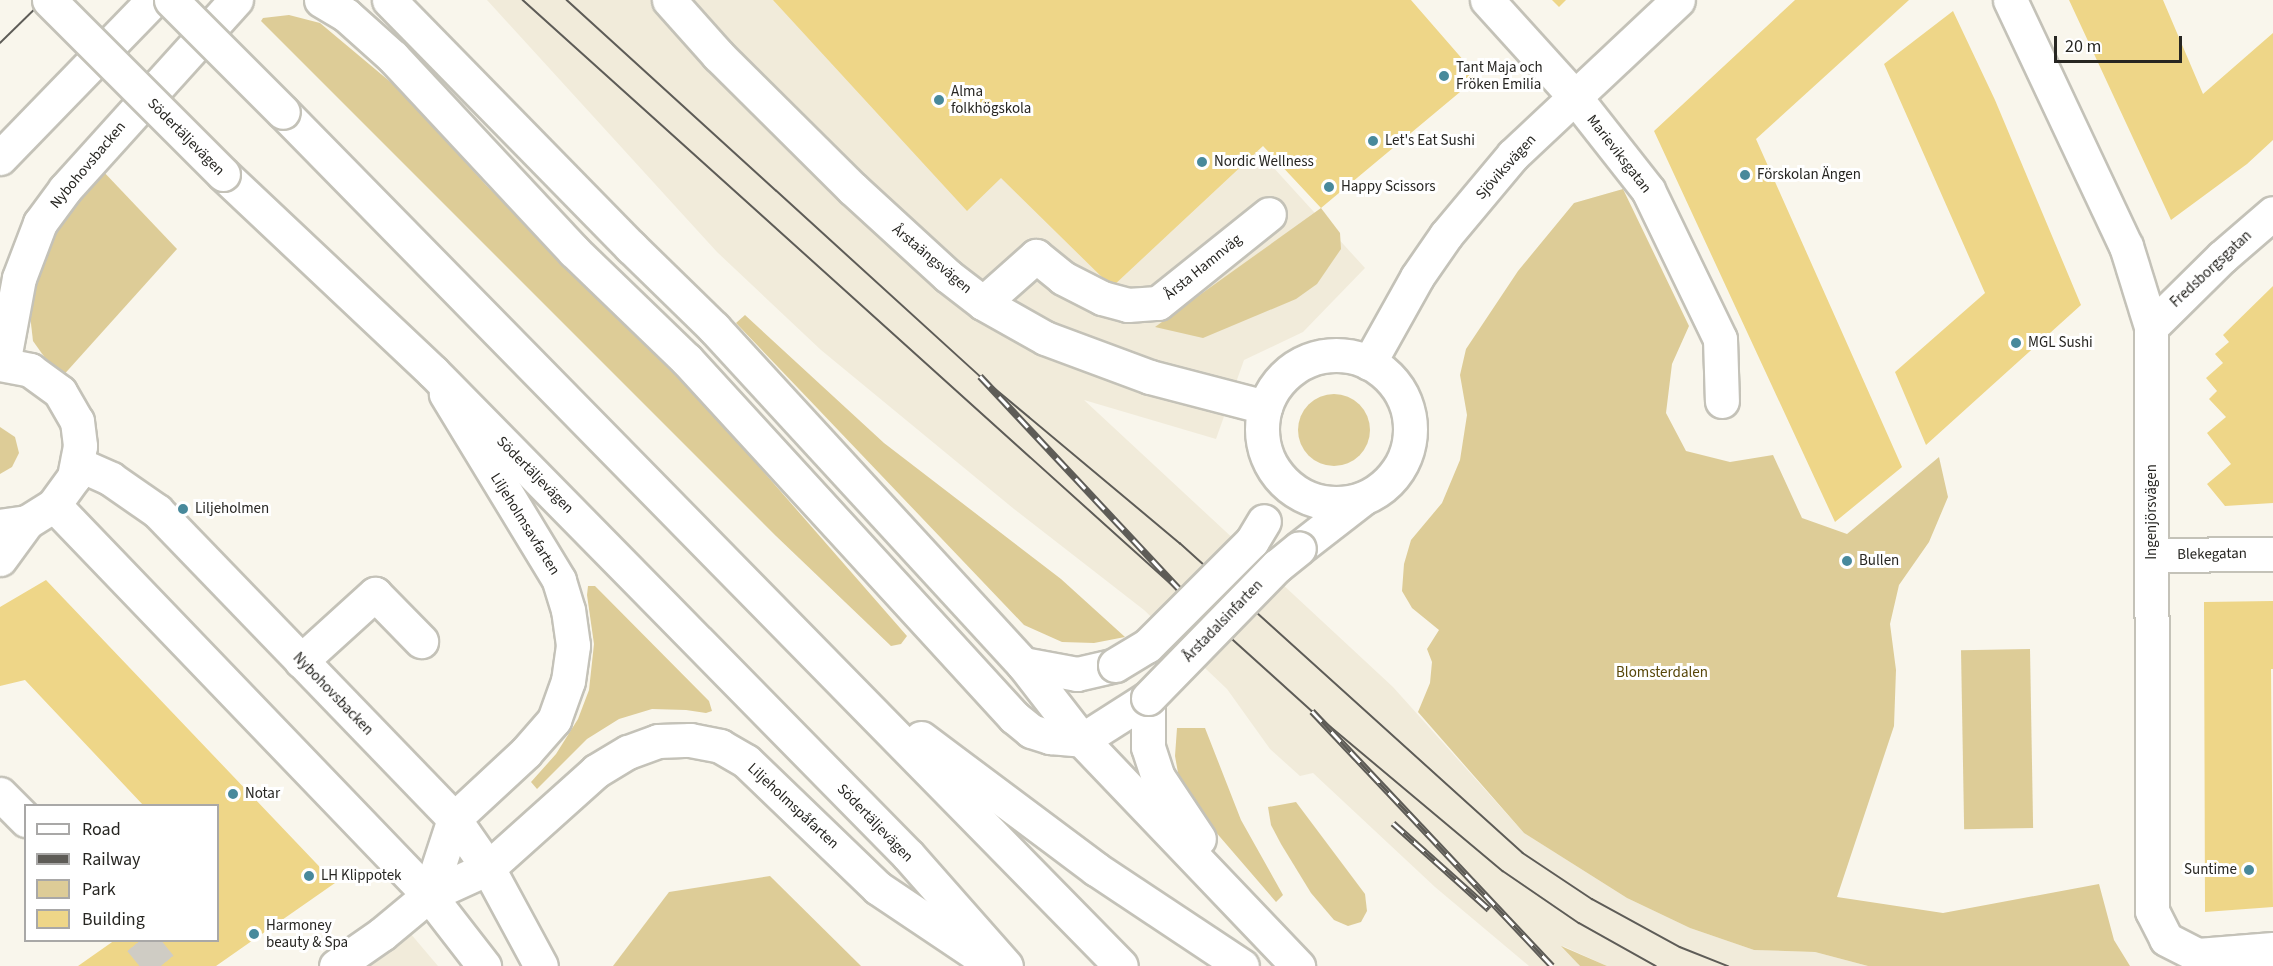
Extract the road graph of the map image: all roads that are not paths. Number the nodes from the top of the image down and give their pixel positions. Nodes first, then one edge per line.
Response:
1 (49, 0) edge
2 (153, 0) edge
3 (171, 0) edge
4 (236, 0) edge
5 (321, 0) edge
6 (389, 0) edge
7 (669, 0) edge
8 (1487, 0) edge
9 (1678, 0) edge
10 (2010, 0) edge
11 (1574, 96) junction
12 (0, 158) edge
13 (2273, 213) edge
14 (1269, 214) dead end
15 (983, 303) junction
16 (2151, 327) junction
17 (1369, 363) junction
18 (1, 364) edge
19 (433, 372) junction
20 (1722, 401) dead end
21 (1265, 407) junction
22 (78, 464) junction
23 (1285, 483) junction
24 (1362, 499) junction
25 (27, 518) edge
26 (2273, 554) edge
27 (2152, 555) junction
28 (0, 559) edge
29 (421, 641) dead end
30 (301, 661) junction
31 (1023, 664) junction
32 (836, 674) junction
33 (1148, 698) junction
34 (1082, 740) junction
35 (0, 794) edge
36 (24, 818) edge
37 (454, 819) junction
38 (488, 868) junction
39 (429, 895) junction
40 (1269, 935) junction
41 (2273, 949) edge
42 (336, 966) edge
43 (484, 966) edge
44 (541, 966) edge
45 (994, 966) edge
46 (1006, 966) edge
47 (1121, 966) edge
48 (1242, 966) edge
49 (1298, 966) edge

1 - 19 street, Södertäljevägen, bridge
2 - 12 street
3 - 32 street, bridge
4 - 18 street, Nybohovsbacken
5 - 34 street
6 - 31 street
7 - 15 street, Årstaängsvägen
8 - 11 street, Marieviksgatan
9 - 11 street, Sjöviksvägen
10 - 16 street, Ingenjörsvägen
11 - 17 street, Sjöviksvägen
11 - 20 street, Marieviksgatan
13 - 16 street, Fredsborgsgatan
14 - 15 street, Årsta Hamnväg
15 - 21 street, Årstaängsvägen
16 - 27 street, Ingenjörsvägen
17 - 21 street
17 - 24 street
18 - 22 street
19 - 37 street, Liljeholmsavfarten
19 - 46 street, Södertäljevägen
21 - 23 street
22 - 25 street
22 - 30 street, Nybohovsbacken
23 - 24 street
23 - 31 street, bridge
24 - 33 street, Årstadalsinfarten, bridge
25 - 28 street
25 - 39 street
26 - 27 street, Blekegatan
27 - 41 street, Ingenjörsvägen
29 - 30 street
30 - 37 street, Nybohovsbacken
31 - 34 street
32 - 47 street
32 - 48 street
33 - 34 street, Årstadalsinfarten
33 - 40 street
34 - 40 street
35 - 36 street
37 - 38 street, Nybohovsbacken
37 - 39 street, Liljeholmsavfarten
38 - 39 street, Liljeholmspåfarten
38 - 44 street, Nybohovsbacken
38 - 45 street, Liljeholmspåfarten
39 - 42 street, Liljeholmspåfarten
39 - 43 street
40 - 49 street

